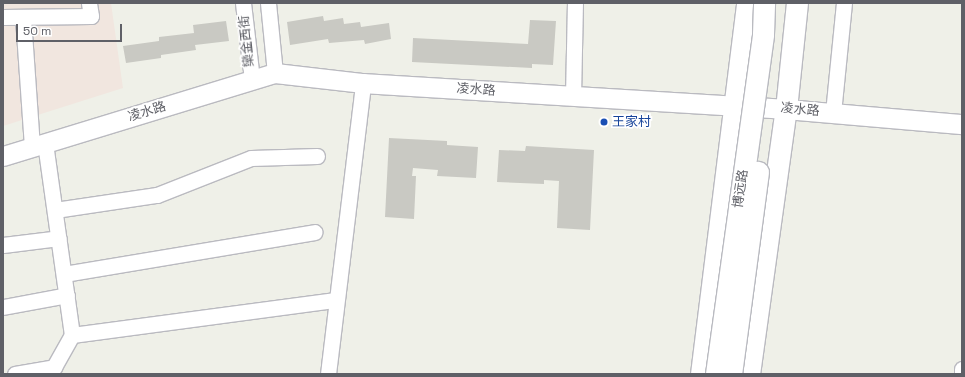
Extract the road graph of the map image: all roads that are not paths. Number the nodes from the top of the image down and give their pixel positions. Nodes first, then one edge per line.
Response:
1 (90, 3) edge
2 (243, 3) edge
3 (268, 3) edge
4 (575, 3) edge
5 (747, 3) edge
6 (764, 3) edge
7 (778, 3) edge
8 (797, 3) edge
9 (844, 3) edge
10 (3, 17) edge
11 (23, 18) junction
12 (275, 73) junction
13 (252, 80) junction
14 (363, 83) junction
15 (573, 97) junction
16 (734, 106) junction
17 (786, 109) junction
18 (833, 113) junction
19 (962, 124) edge
20 (38, 145) junction
21 (3, 156) edge
22 (317, 156) dead end
23 (55, 210) junction
24 (314, 232) dead end
25 (58, 238) junction
26 (3, 245) edge
27 (64, 274) junction
28 (67, 295) junction
29 (336, 300) junction
30 (3, 307) edge
31 (72, 335) junction
32 (962, 369) edge
33 (52, 371) edge
34 (15, 374) edge
35 (328, 374) edge
36 (701, 374) edge
37 (716, 374) edge
38 (731, 374) edge
39 (749, 374) edge
40 (962, 374) edge

1 - 11 street
2 - 13 street, 欒金西街
3 - 12 street
4 - 15 street
5 - 16 main road
6 - 37 main road, 博远路, bridge
7 - 38 main road, bridge
8 - 17 main road
9 - 18 street
10 - 11 street
11 - 20 street
12 - 13 street, 凌水路
12 - 14 street, 凌水路
13 - 20 street, 凌水路
14 - 15 street, 凌水路
14 - 29 street
15 - 16 street, 凌水路
16 - 17 street, 凌水路
16 - 36 main road
17 - 18 street, 凌水路
17 - 39 main road
18 - 19 street, 凌水路
20 - 21 street, 凌水路
20 - 23 street
22 - 23 street
23 - 25 street
24 - 27 street
25 - 26 street
25 - 27 street
27 - 28 street
28 - 30 street
28 - 31 street
29 - 31 street
29 - 35 street
31 - 33 street
32 - 40 street
33 - 34 street

